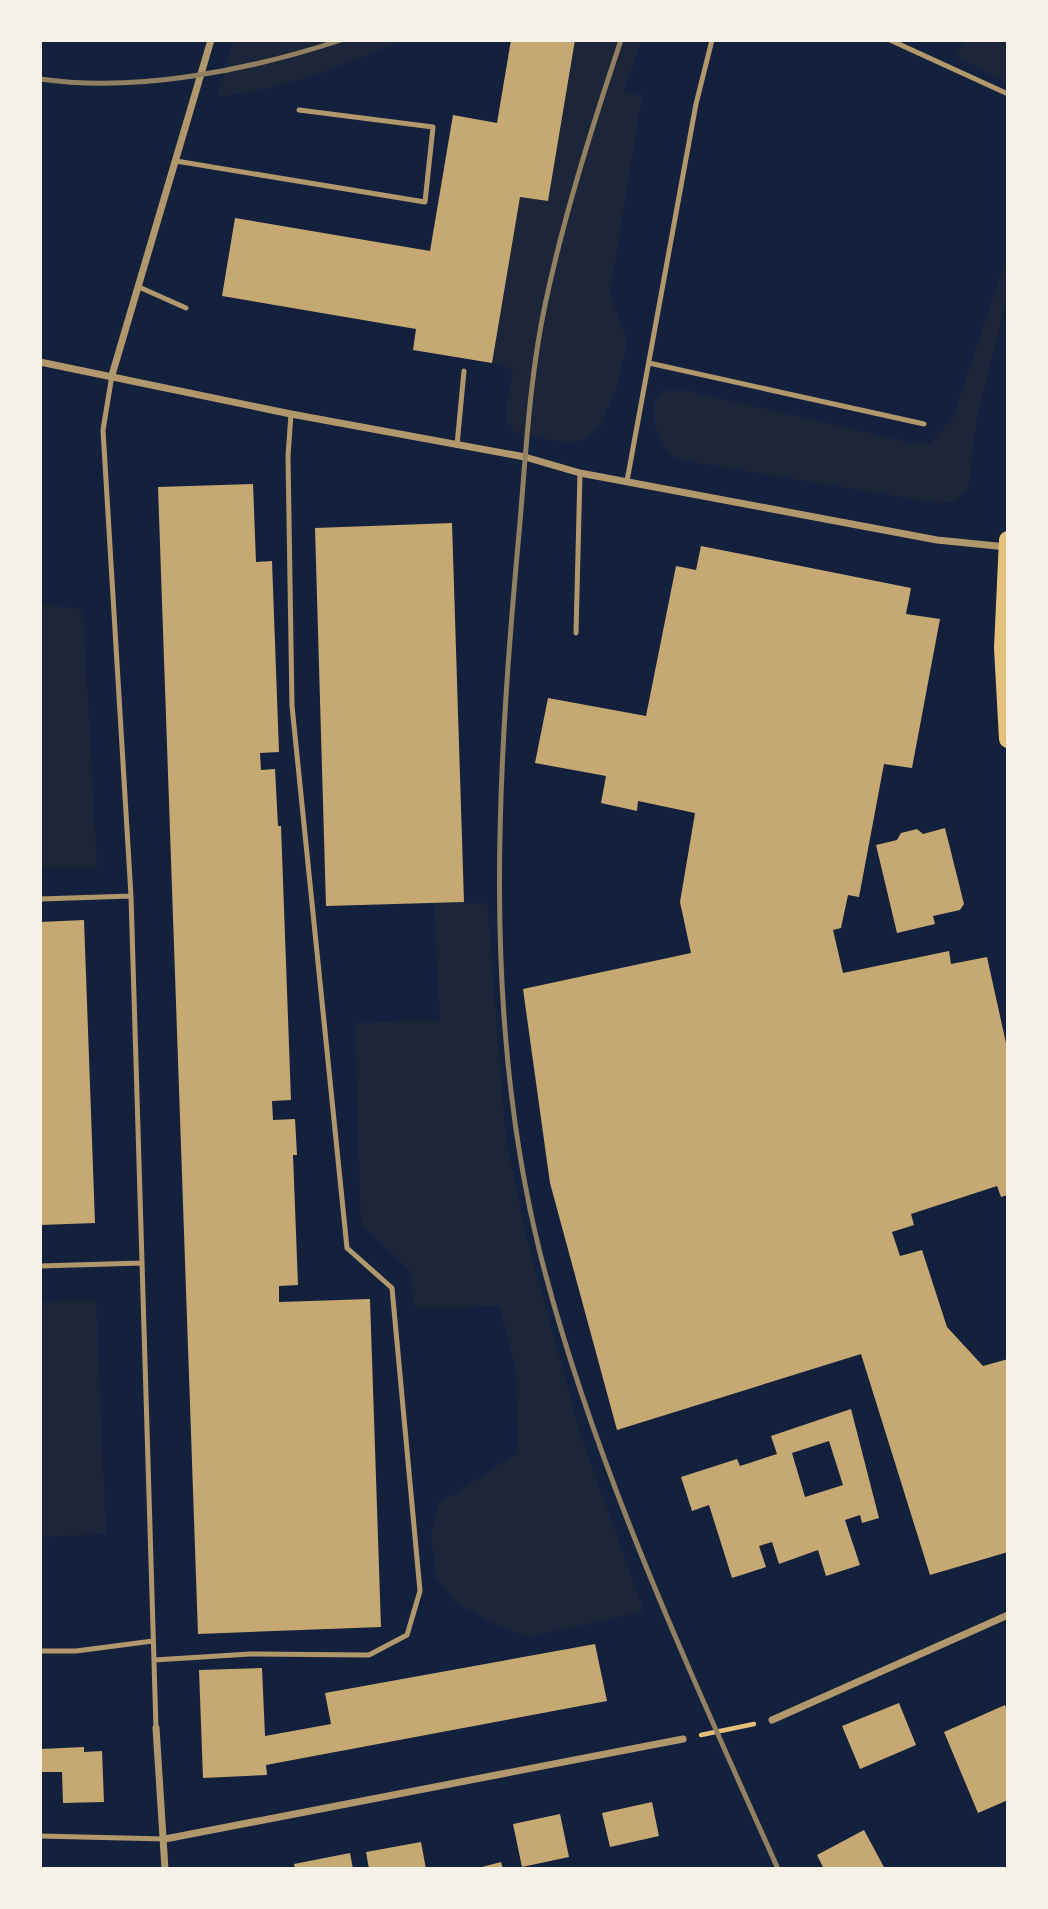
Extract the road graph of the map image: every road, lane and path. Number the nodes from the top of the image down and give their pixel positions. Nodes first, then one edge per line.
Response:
1 (211, 40) edge
2 (712, 40) edge
3 (890, 40) edge
4 (1008, 94) edge
5 (299, 110) dead end
6 (176, 161) junction
7 (139, 287) junction
8 (186, 308) dead end
9 (40, 362) edge
10 (649, 363) junction
11 (464, 371) dead end
12 (112, 375) junction
13 (291, 414) junction
14 (925, 424) dead end
15 (457, 445) junction
16 (580, 473) junction
17 (627, 481) junction
18 (1008, 540) edge
19 (1007, 547) edge
20 (576, 633) dead end
21 (1008, 738) edge
22 (131, 896) junction
23 (40, 899) edge
24 (142, 1263) junction
25 (40, 1266) edge
26 (1008, 1615) edge
27 (153, 1641) junction
28 (40, 1651) edge
29 (154, 1660) junction
30 (772, 1720) joint
31 (156, 1728) joint
32 (682, 1739) joint
33 (40, 1836) edge
34 (165, 1839) junction
35 (165, 1869) edge

1 - 6 street
2 - 10 lane
3 - 4 lane
5 - 6 lane
6 - 7 street
7 - 8 lane
7 - 12 street
9 - 12 street
10 - 14 lane
10 - 17 lane
11 - 15 lane
12 - 13 street
12 - 22 lane
13 - 15 street
13 - 29 lane
15 - 16 street
16 - 17 street
16 - 20 lane
17 - 19 street
18 - 19 main road
19 - 21 main road
22 - 23 lane
22 - 24 lane
24 - 25 lane
24 - 27 lane
26 - 30 street
27 - 28 lane
27 - 29 lane
29 - 31 lane
30 - 32 path
31 - 34 street
32 - 34 street
33 - 34 lane
34 - 35 street

